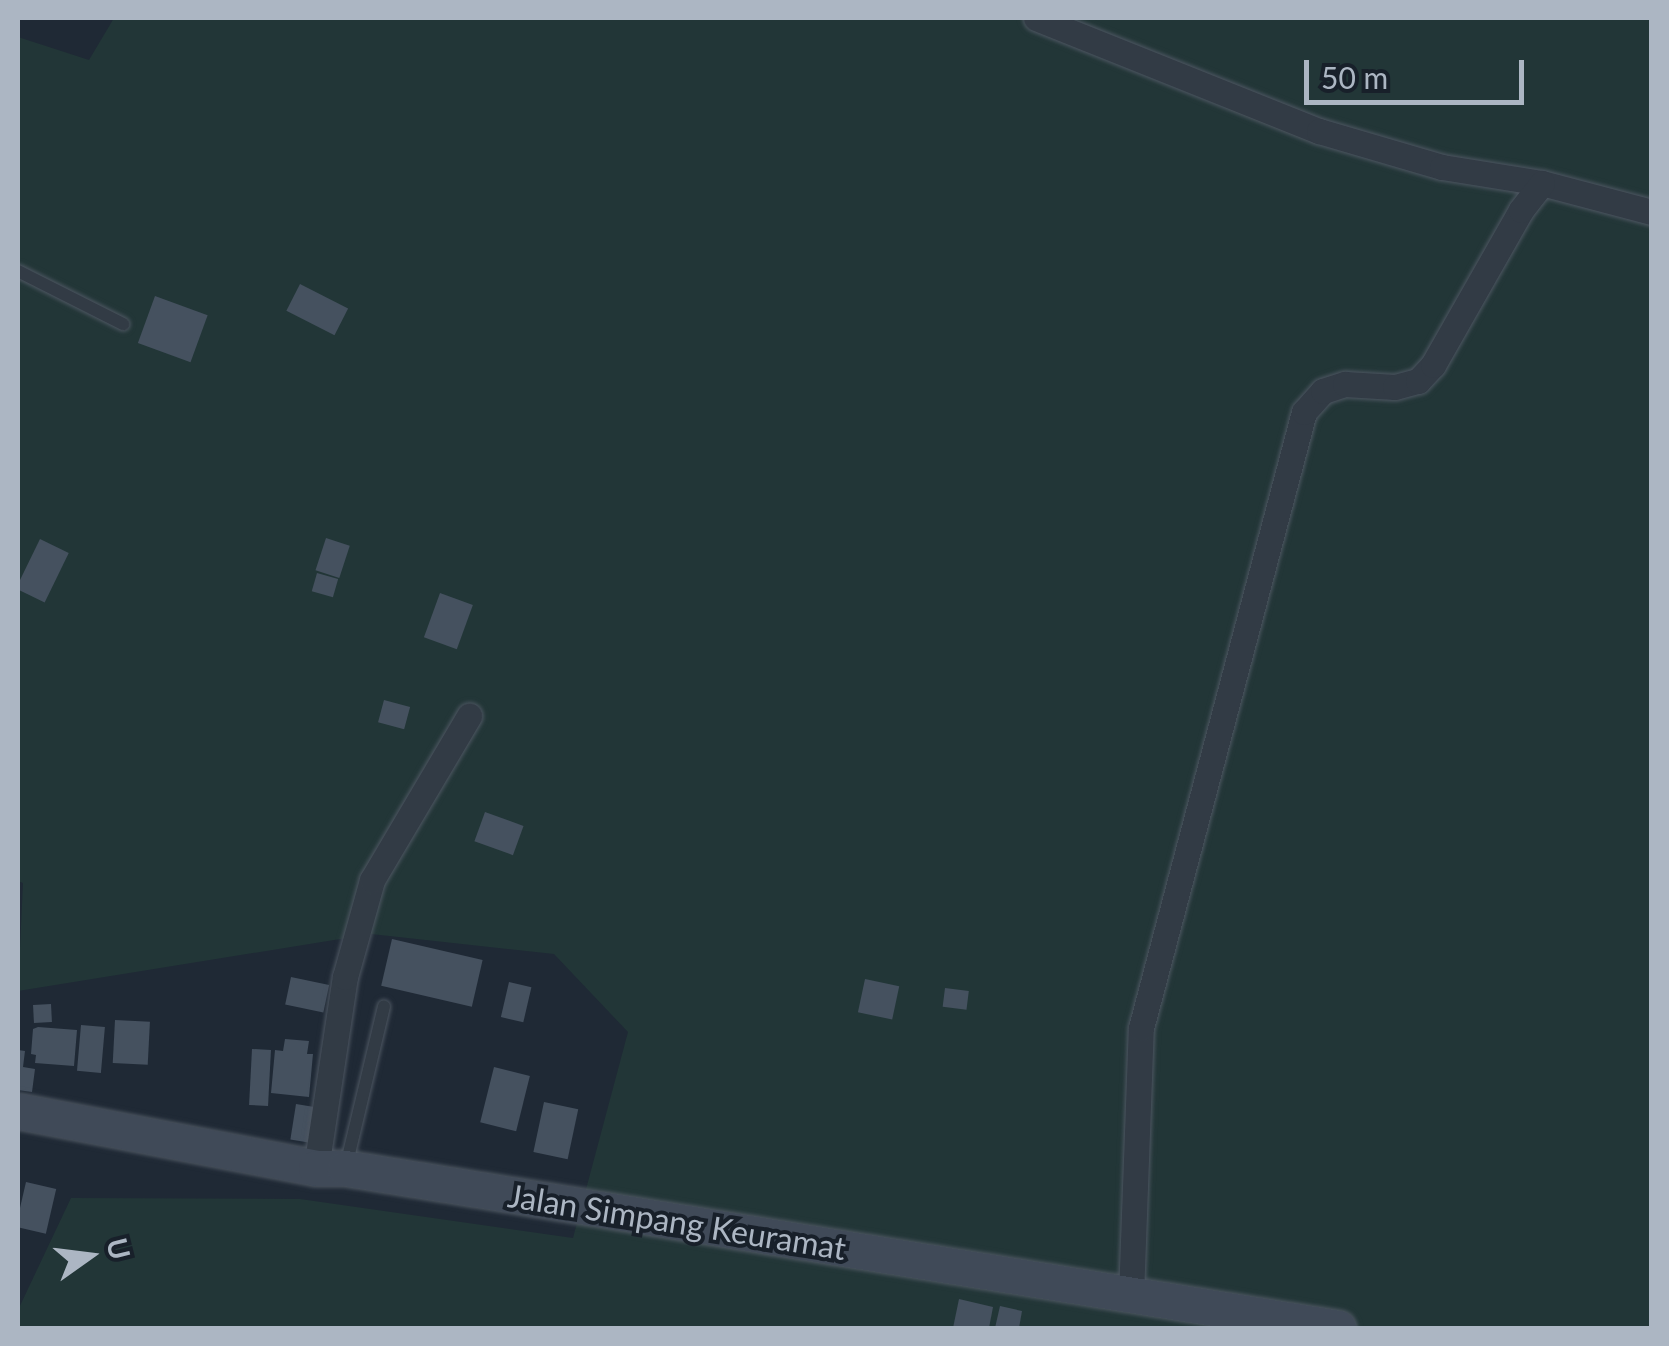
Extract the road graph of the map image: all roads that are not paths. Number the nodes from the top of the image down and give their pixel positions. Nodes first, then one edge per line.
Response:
1 (1036, 18) edge
2 (1542, 182) junction
3 (1652, 212) edge
4 (18, 270) edge
5 (123, 324) dead end
6 (469, 716) dead end
7 (384, 1006) dead end
8 (18, 1112) edge
9 (331, 1168) junction
10 (1131, 1296) junction
11 (1338, 1328) edge

1 - 2 street
2 - 3 street
2 - 10 street
4 - 5 lane
6 - 9 street
7 - 9 lane
8 - 9 main road, Jalan Simpang Keuramat
9 - 10 main road, Jalan Simpang Keuramat
10 - 11 main road, Jalan Simpang Keuramat

